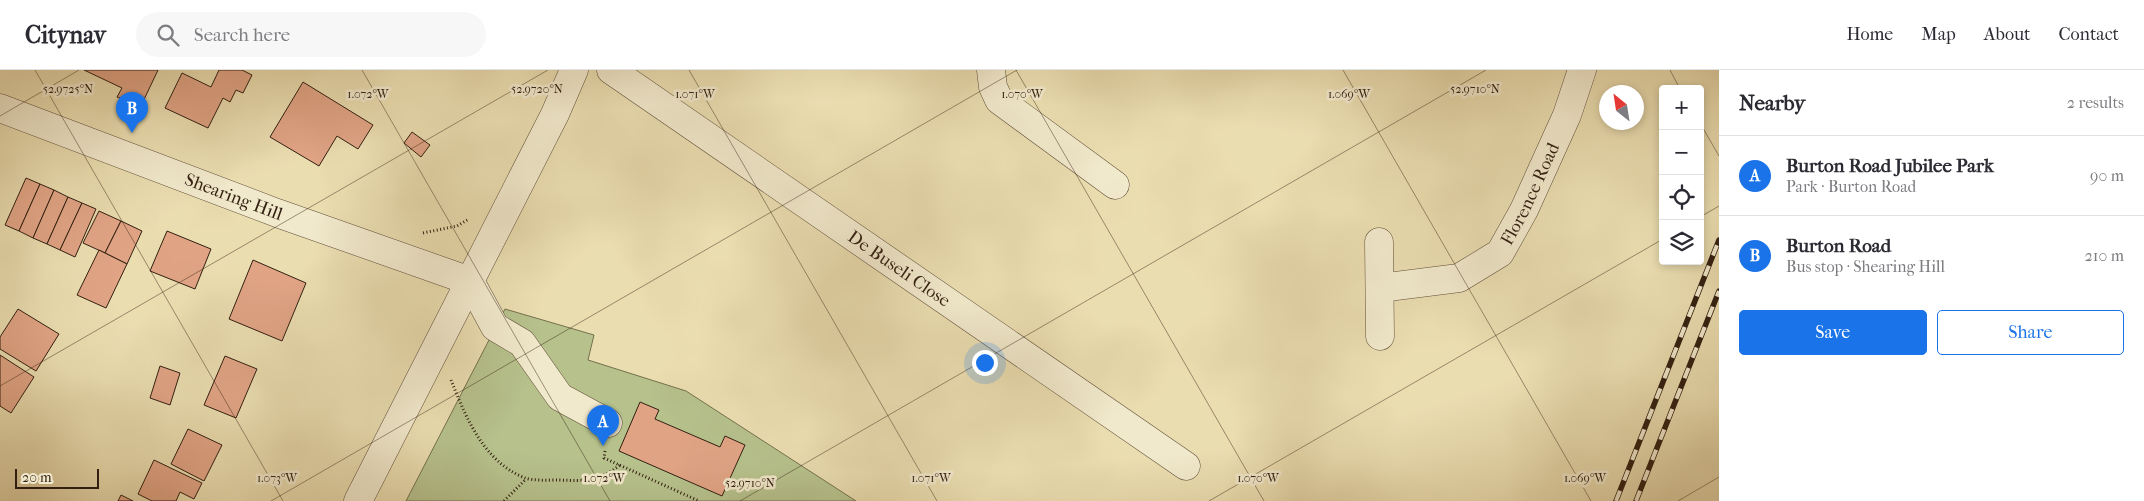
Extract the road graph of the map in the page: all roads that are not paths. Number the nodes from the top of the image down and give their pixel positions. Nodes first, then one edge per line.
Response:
1 (574, 70) edge
2 (611, 70) edge
3 (991, 70) edge
4 (1582, 70) edge
5 (0, 108) edge
6 (1115, 185) dead end
7 (1379, 242) dead end
8 (470, 280) junction
9 (1380, 288) junction
10 (1380, 336) dead end
11 (608, 423) dead end
12 (1186, 466) dead end
13 (358, 501) edge

1 - 8 street
2 - 12 street, De Buseli Close
3 - 6 street
4 - 9 street, Florence Road
5 - 8 street, Shearing Hill
7 - 9 street
8 - 11 street
8 - 13 street
9 - 10 street

